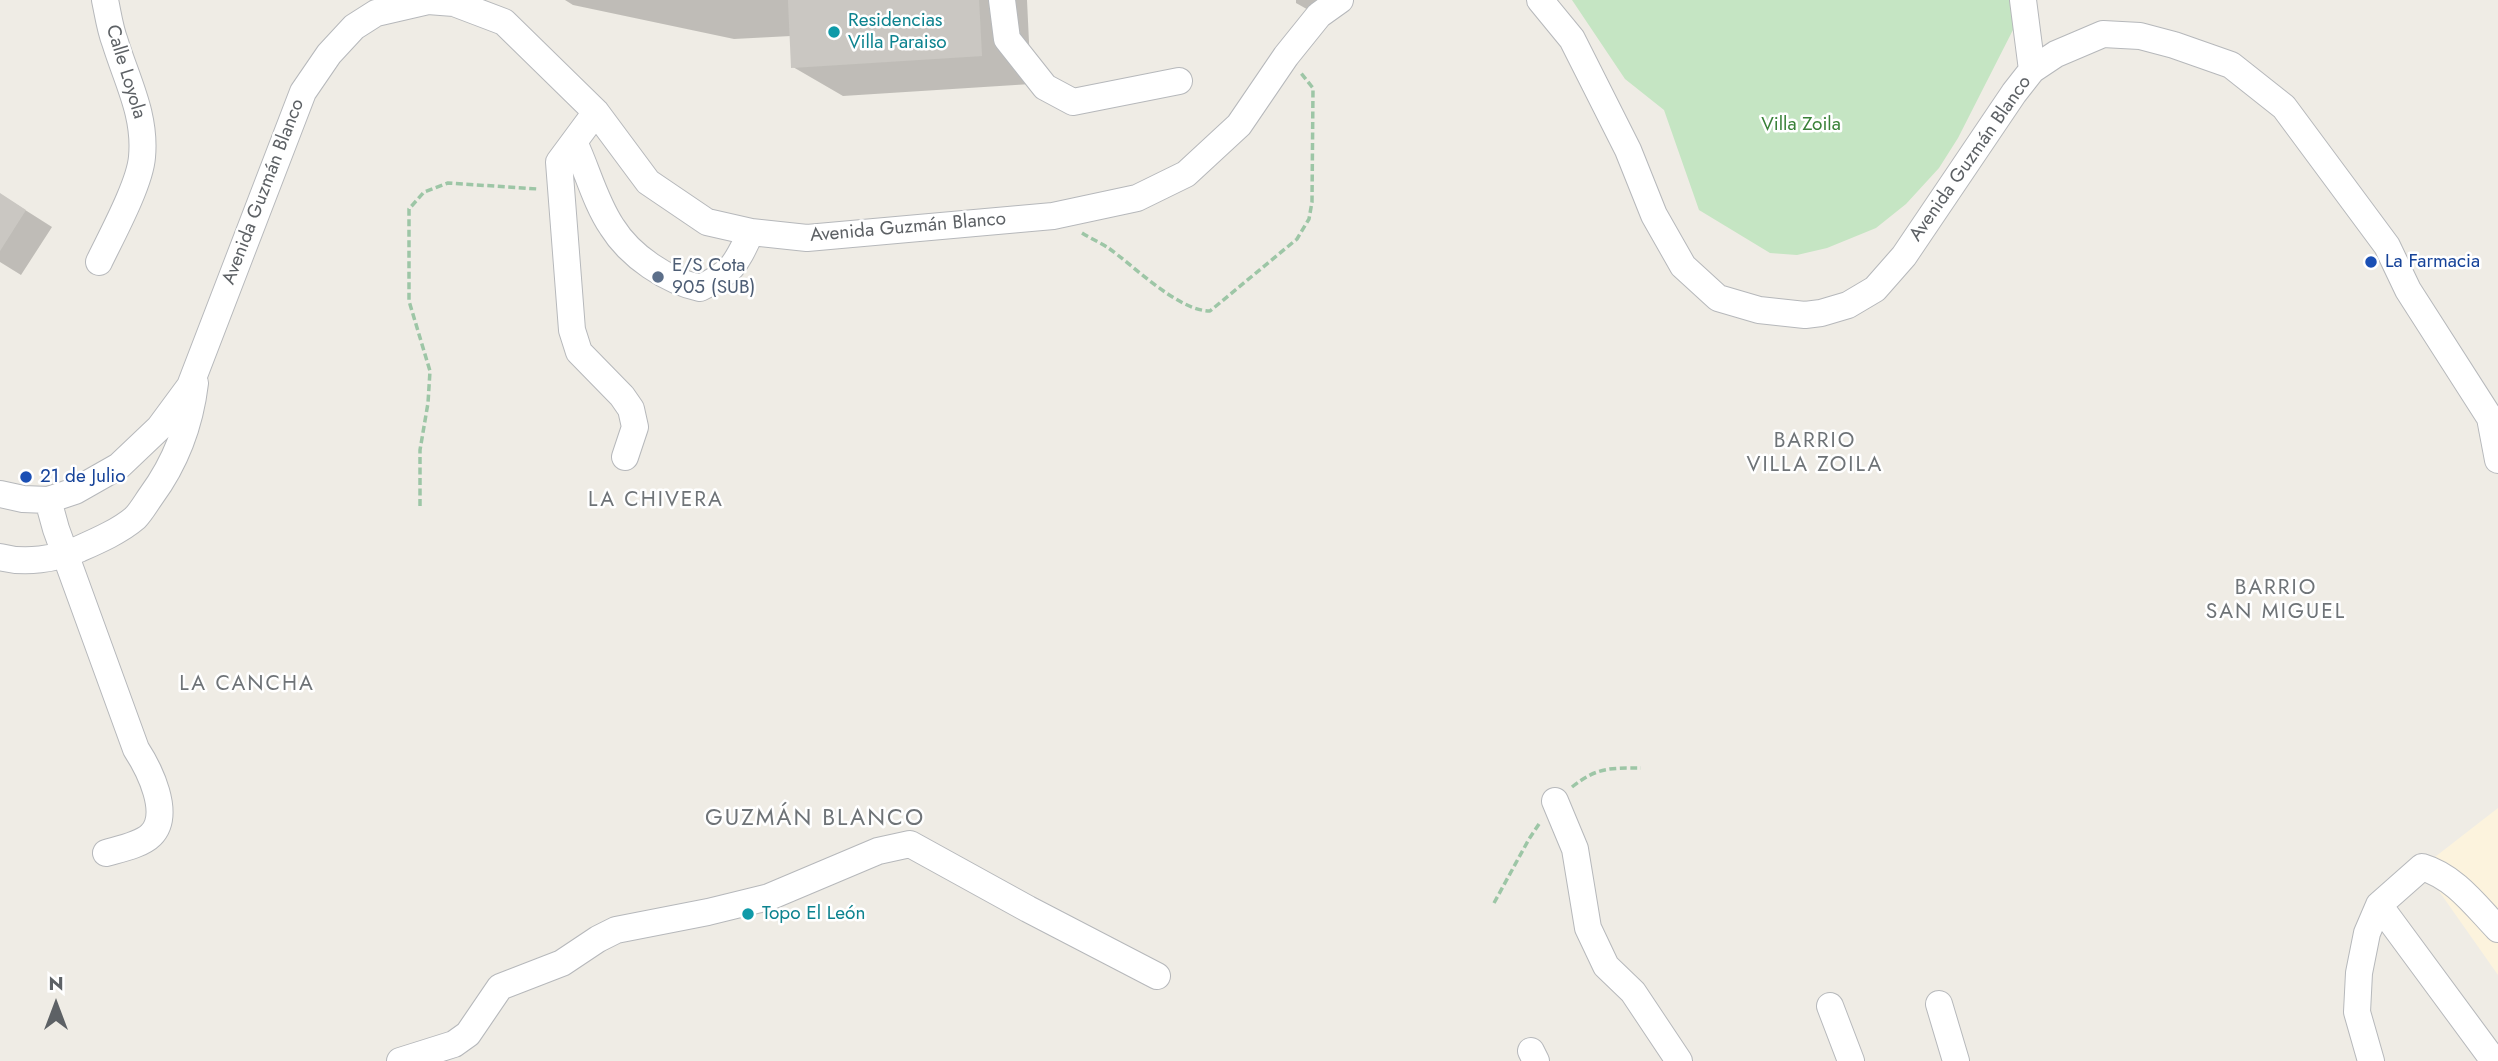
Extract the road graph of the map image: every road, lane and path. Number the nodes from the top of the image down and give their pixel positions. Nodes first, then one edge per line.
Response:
1 (105, 0) edge
2 (1002, 0) edge
3 (1340, 0) edge
4 (1540, 0) edge
5 (2023, 0) edge
6 (1286, 56) junction
7 (2032, 70) junction
8 (1179, 80) dead end
9 (596, 112) junction
10 (574, 142) junction
11 (562, 190) junction
12 (1053, 216) junction
13 (751, 232) junction
14 (99, 262) dead end
15 (198, 364) junction
16 (625, 457) dead end
17 (2498, 460) edge
18 (0, 494) edge
19 (48, 500) junction
20 (420, 506) dead end
21 (66, 555) junction
22 (0, 557) edge
23 (1555, 801) dead end
24 (106, 853) dead end
25 (2379, 905) junction
26 (2498, 929) edge
27 (1157, 976) dead end
28 (1939, 1004) dead end
29 (1830, 1006) dead end
30 (1672, 1056) edge
31 (400, 1061) edge
32 (1851, 1061) edge
33 (1956, 1061) edge
34 (2371, 1061) edge
35 (2494, 1061) edge

1 - 14 street, Calle Loyola
2 - 8 street
3 - 6 street, Avenida Guzmán Blanco
4 - 7 street, Avenida Guzmán Blanco
5 - 7 street
6 - 12 street, Avenida Guzmán Blanco
6 - 12 path
7 - 17 street, Avenida Guzmán Blanco
9 - 10 street
9 - 13 street, Avenida Guzmán Blanco
9 - 15 street, Avenida Guzmán Blanco
10 - 11 street
10 - 13 street
11 - 16 street
11 - 20 path
12 - 13 street, Avenida Guzmán Blanco
15 - 19 street, Avenida Guzmán Blanco
15 - 21 street, Avenida Guzmán Blanco
18 - 19 street, Avenida Guzmán Blanco
19 - 21 street
21 - 22 street, Avenida Guzmán Blanco
21 - 24 street
23 - 30 street
25 - 26 street
25 - 34 street
25 - 35 street
27 - 31 street
28 - 33 street
29 - 32 street

